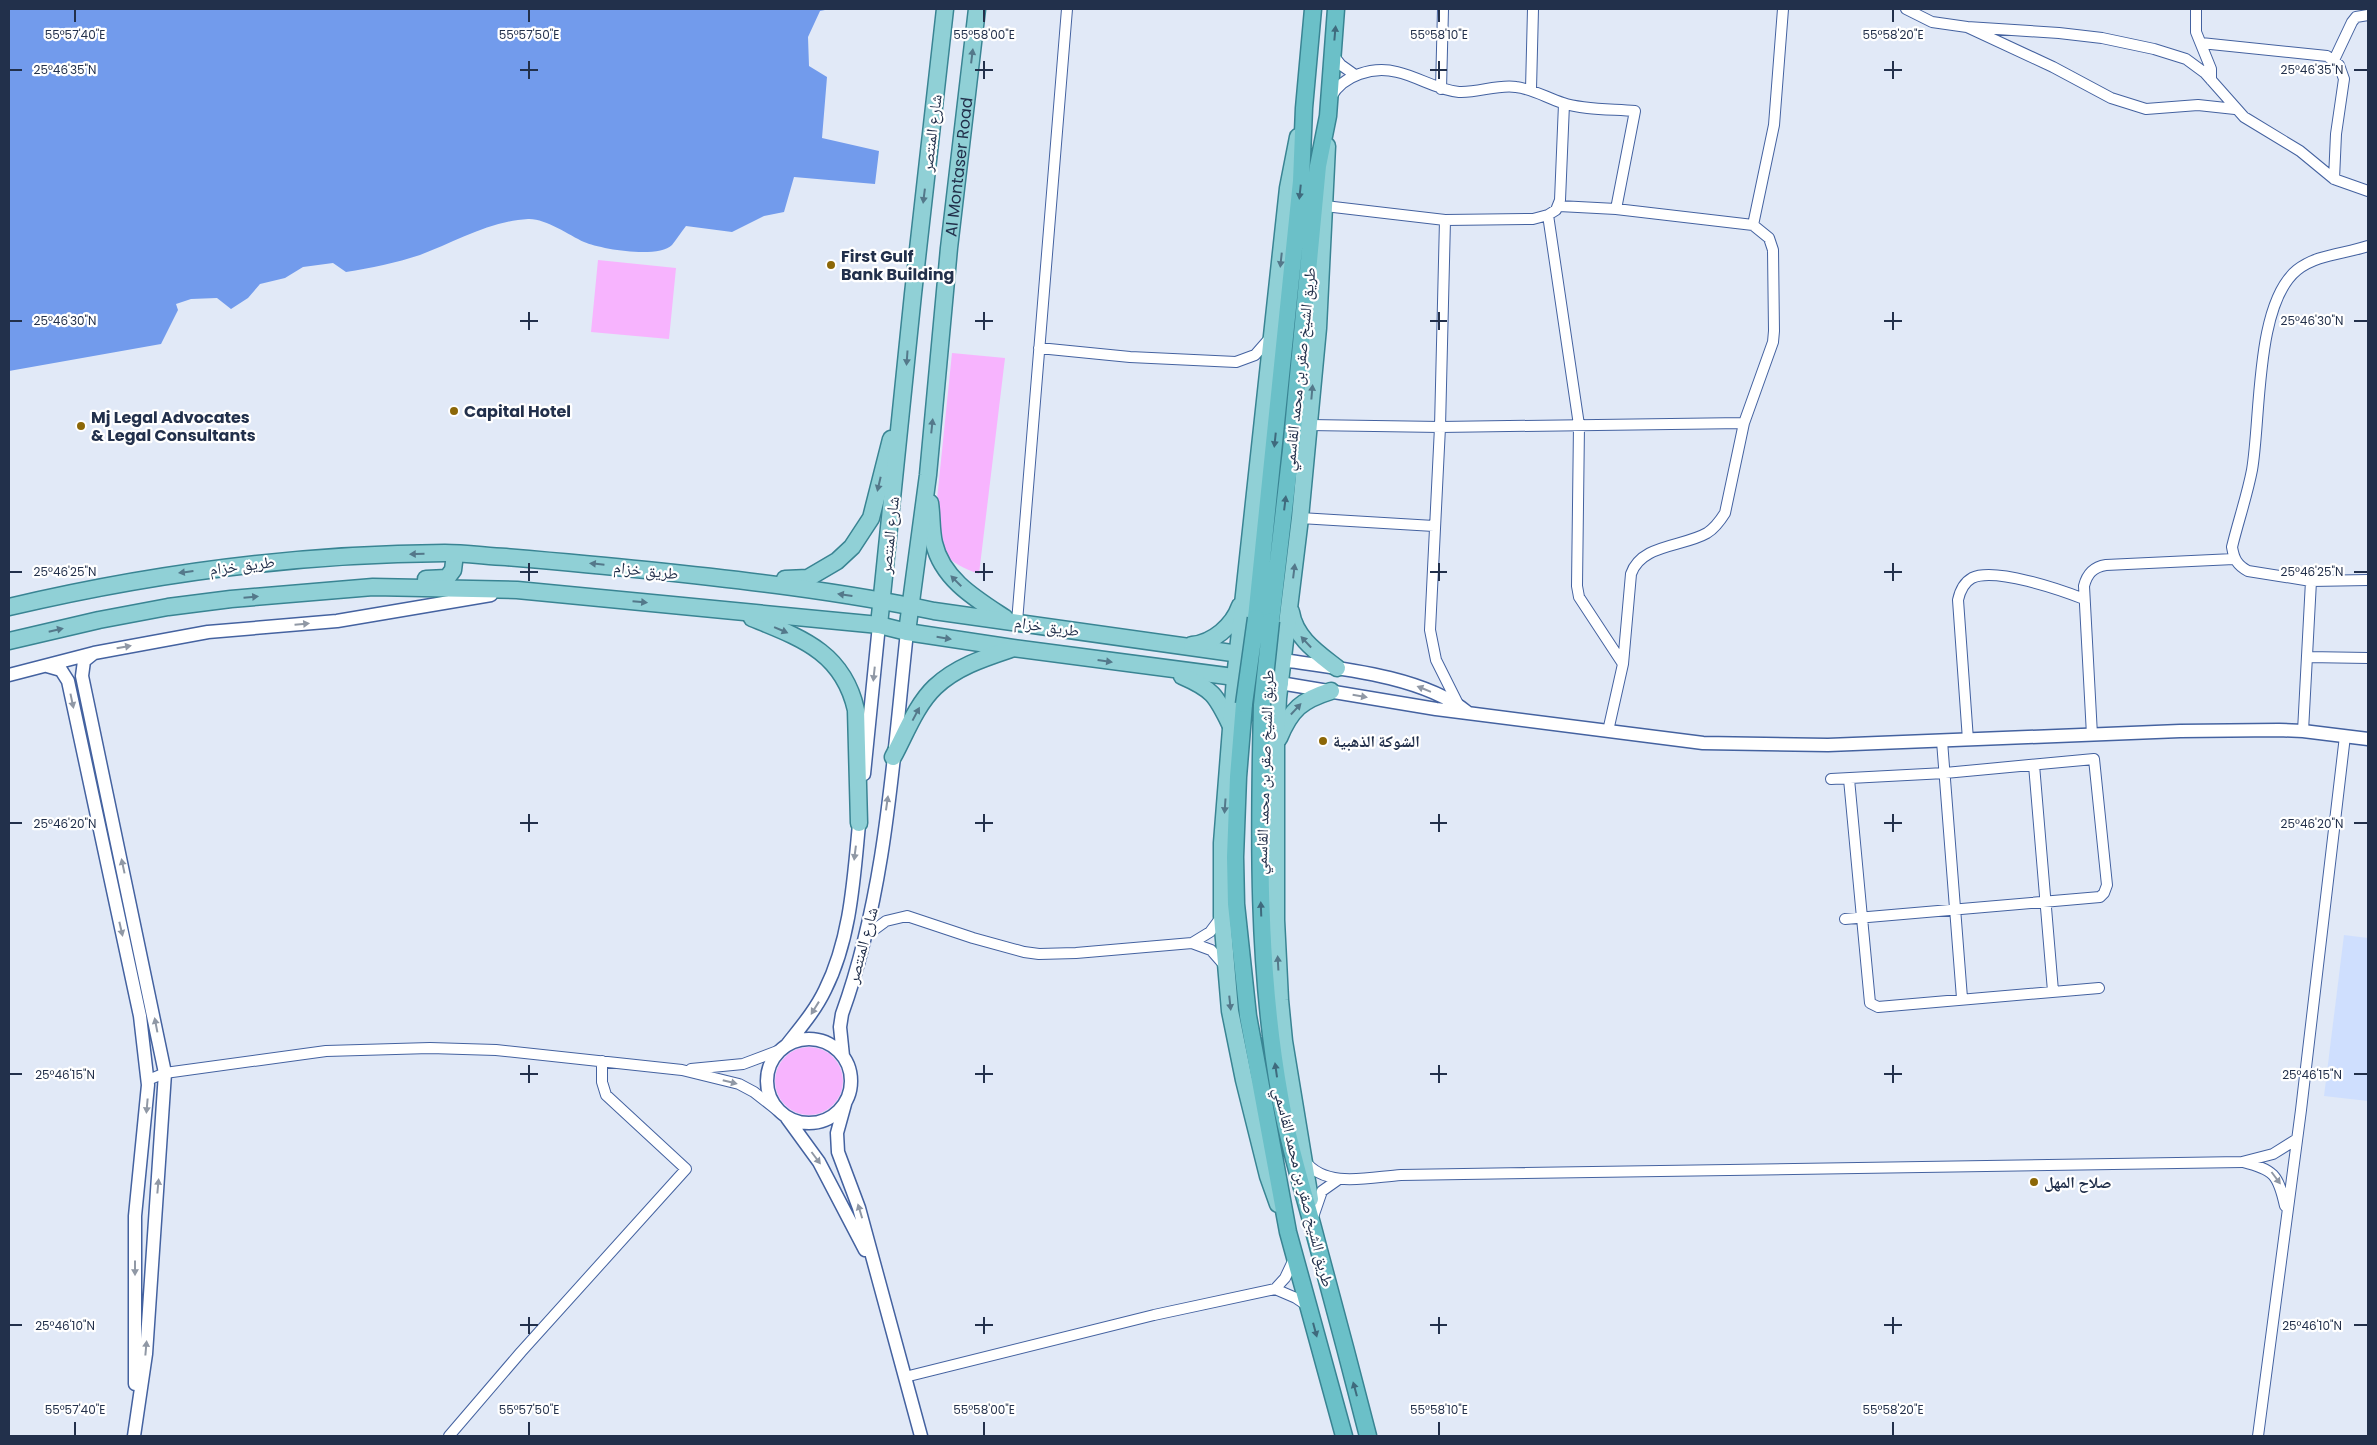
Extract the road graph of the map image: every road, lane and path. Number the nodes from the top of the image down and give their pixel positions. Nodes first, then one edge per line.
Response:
1 (945, 9) edge
2 (978, 9) edge
3 (1067, 9) edge
4 (1313, 9) edge
5 (1336, 9) edge
6 (1443, 9) edge
7 (1533, 9) edge
8 (1783, 9) edge
9 (1906, 9) edge
10 (2196, 9) edge
11 (2368, 14) edge
12 (1967, 27) junction
13 (2200, 43) junction
14 (1333, 55) junction
15 (2334, 60) junction
16 (1355, 75) junction
17 (2211, 80) junction
18 (1441, 89) junction
19 (1531, 89) junction
20 (1564, 104) junction
21 (1304, 108) junction
22 (1328, 108) junction
23 (2235, 109) junction
24 (2334, 179) junction
25 (2368, 191) edge
26 (1325, 206) junction
27 (1559, 206) junction
28 (1616, 209) junction
29 (1548, 215) junction
30 (1444, 220) junction
31 (1753, 225) junction
32 (2368, 246) edge
33 (1273, 331) junction
34 (1039, 348) junction
35 (905, 386) junction
36 (1744, 423) junction
37 (1309, 425) junction
38 (1579, 425) junction
39 (1440, 427) junction
40 (928, 475) junction
41 (1300, 518) junction
42 (1434, 526) junction
43 (455, 554) junction
44 (2234, 559) junction
45 (2368, 580) edge
46 (748, 581) junction
47 (2311, 581) junction
48 (373, 588) junction
49 (517, 590) junction
50 (1244, 597) junction
51 (2084, 599) junction
52 (882, 600) junction
53 (910, 606) junction
54 (1290, 606) junction
55 (9, 607) edge
56 (736, 611) junction
57 (1264, 619) junction
58 (1013, 621) junction
59 (879, 625) junction
60 (907, 632) junction
61 (9, 641) edge
62 (1177, 645) junction
63 (1012, 648) junction
64 (94, 652) junction
65 (1238, 653) junction
66 (2307, 657) junction
67 (2368, 658) edge
68 (1282, 660) junction
69 (1623, 664) junction
70 (47, 666) junction
71 (1337, 668) junction
72 (1164, 669) junction
73 (9, 674) edge
74 (1234, 678) junction
75 (1280, 683) junction
76 (1331, 691) junction
77 (1463, 708) junction
78 (1231, 726) junction
79 (1608, 731) junction
80 (2303, 731) junction
81 (2092, 735) junction
82 (2345, 736) junction
83 (2368, 739) edge
84 (1968, 740) junction
85 (1942, 741) junction
86 (1276, 744) junction
87 (893, 757) junction
88 (2034, 765) junction
89 (1945, 773) junction
90 (1831, 779) dead end
91 (1849, 779) junction
92 (859, 823) junction
93 (2046, 902) junction
94 (1956, 909) junction
95 (1222, 916) junction
96 (1860, 918) junction
97 (1845, 919) dead end
98 (867, 935) junction
99 (1192, 943) junction
100 (1226, 967) junction
101 (2099, 988) dead end
102 (2053, 992) junction
103 (1962, 998) junction
104 (783, 1048) junction
105 (843, 1056) junction
106 (602, 1061) junction
107 (682, 1070) junction
108 (165, 1073) junction
109 (148, 1080) junction
110 (846, 1104) junction
111 (776, 1110) junction
112 (787, 1118) junction
113 (2297, 1139) junction
114 (1305, 1161) junction
115 (2242, 1162) junction
116 (1339, 1179) junction
117 (2287, 1214) junction
118 (1313, 1216) junction
119 (1288, 1232) junction
120 (1316, 1237) junction
121 (1294, 1258) junction
122 (878, 1275) junction
123 (1275, 1289) junction
124 (1308, 1306) junction
125 (905, 1377) junction
126 (136, 1414) junction
127 (134, 1436) edge
128 (449, 1436) edge
129 (921, 1436) edge
130 (1344, 1436) edge
131 (1368, 1436) edge
132 (2258, 1436) edge

1 -> 35 main road, شارع المنتصر
40 -> 2 main road, Al Montaser Road
3 - 34 street
4 - 21 highway, طريق الشيخ صقر بن محمد القاسمي
14 -> 5 highway, طريق الشيخ صقر بن محمد القاسمي
6 - 18 street
7 - 19 street
8 - 31 street
9 - 12 street
10 - 13 street
11 - 15 street
12 - 17 street
12 - 23 street
13 - 15 street
13 - 17 street
14 - 16 street
14 - 22 highway, طريق الشيخ صقر بن محمد القاسمي
15 - 24 street
16 - 18 street
16 - 22 street
17 - 23 street
18 - 19 street
19 - 20 street
20 - 27 street
20 - 28 street
21 -> 33 main road
21 -> 57 highway, طريق الشيخ صقر بن محمد القاسمي
22 - 26 main road
57 -> 22 highway, طريق الشيخ صقر بن محمد القاسمي
23 - 24 street
24 - 25 street
26 - 30 street
37 -> 26 main road
27 - 28 street
27 - 29 street
28 - 31 street
29 - 30 street
29 - 38 street
30 - 39 street
31 - 36 street
32 - 44 street
33 - 34 street
33 - 50 main road
34 - 58 street
35 -> 46 main road
35 - 52 main road, شارع المنتصر
36 - 38 street
36 - 69 street
37 - 39 street
37 - 41 main road
38 - 39 street
38 - 69 street
39 - 42 street
40 - 53 main road, شارع المنتصر
58 -> 40 main road
41 - 42 street
54 -> 41 main road
42 - 77 street
46 -> 43 main road, طريق خزام
43 - 48 main road
43 -> 55 main road, طريق خزام
44 - 47 street
44 - 51 street
45 - 47 street
52 -> 46 main road, طريق خزام
47 - 66 street
48 - 49 main road, طريق خزام
61 -> 48 main road, طريق خزام
49 -> 56 main road, طريق خزام
64 -> 49 street
50 - 62 main road
50 - 65 main road
51 - 81 street
51 - 84 street
52 - 53 main road, طريق خزام
52 - 59 main road, شارع المنتصر
53 - 58 main road, طريق خزام
53 - 60 main road, شارع المنتصر
54 - 68 main road
71 -> 54 main road
56 - 59 main road, طريق خزام
56 -> 92 main road
57 - 119 highway, طريق الشيخ صقر بن محمد القاسمي, bridge
120 -> 57 highway, طريق الشيخ صقر بن محمد القاسمي, bridge
58 - 62 main road, طريق خزام
59 - 60 main road, طريق خزام
59 -> 92 street, شارع المنتصر
60 -> 63 main road, طريق خزام
60 - 87 street, شارع المنتصر
62 - 65 main road, طريق خزام
63 -> 72 main road, طريق خزام
87 -> 63 main road
64 - 70 street
108 -> 64 street
65 - 68 main road, طريق خزام
65 - 74 main road
66 - 67 street
66 - 80 street
68 - 71 street
68 - 75 main road
69 - 79 street
70 - 73 street
70 -> 109 street
77 -> 71 street
72 - 74 main road, طريق خزام
72 - 78 main road
74 - 75 main road, طريق خزام
74 - 78 main road
75 - 76 street
75 - 86 main road
76 -> 77 street
86 -> 76 main road
77 - 79 street
78 -> 95 main road
79 - 85 street
80 - 81 street
80 - 82 street
81 - 84 street
82 - 83 street
82 - 113 street
84 - 85 street
85 - 89 street
114 -> 86 main road
98 -> 87 street, شارع المنتصر
88 - 89 street
88 - 93 street
88 - 93 street
89 - 91 street
89 - 94 street
90 - 91 street
91 - 96 street
92 -> 104 street, شارع المنتصر
93 - 94 street
93 - 102 street
94 - 96 street
94 - 103 street
95 - 99 street
95 - 100 main road
96 - 97 street
96 - 103 street
98 - 99 street
98 - 105 street, شارع المنتصر
99 - 100 street
100 -> 119 main road
101 - 102 street
102 - 103 street
104 - 105 street
104 - 107 street
104 - 111 street
105 - 110 street
106 - 107 street
106 - 108 street
106 - 128 street
107 -> 111 street
108 - 109 street
126 -> 108 street
109 -> 126 street
110 - 112 street
122 -> 110 street
111 - 112 street
112 -> 122 street
113 - 115 street
113 - 117 street
114 - 116 street
114 - 118 main road
115 - 116 street
115 -> 117 street
116 - 118 street
117 - 132 street
118 - 120 main road
119 - 121 highway, طريق الشيخ صقر بن محمد القاسمي
131 -> 120 highway, طريق الشيخ صقر بن محمد القاسمي
121 - 123 street
121 - 124 highway, طريق الشيخ صقر بن محمد القاسمي
122 - 125 street
123 - 124 street
123 - 125 street
124 -> 130 highway, طريق الشيخ صقر بن محمد القاسمي
125 - 129 street
126 - 127 street

